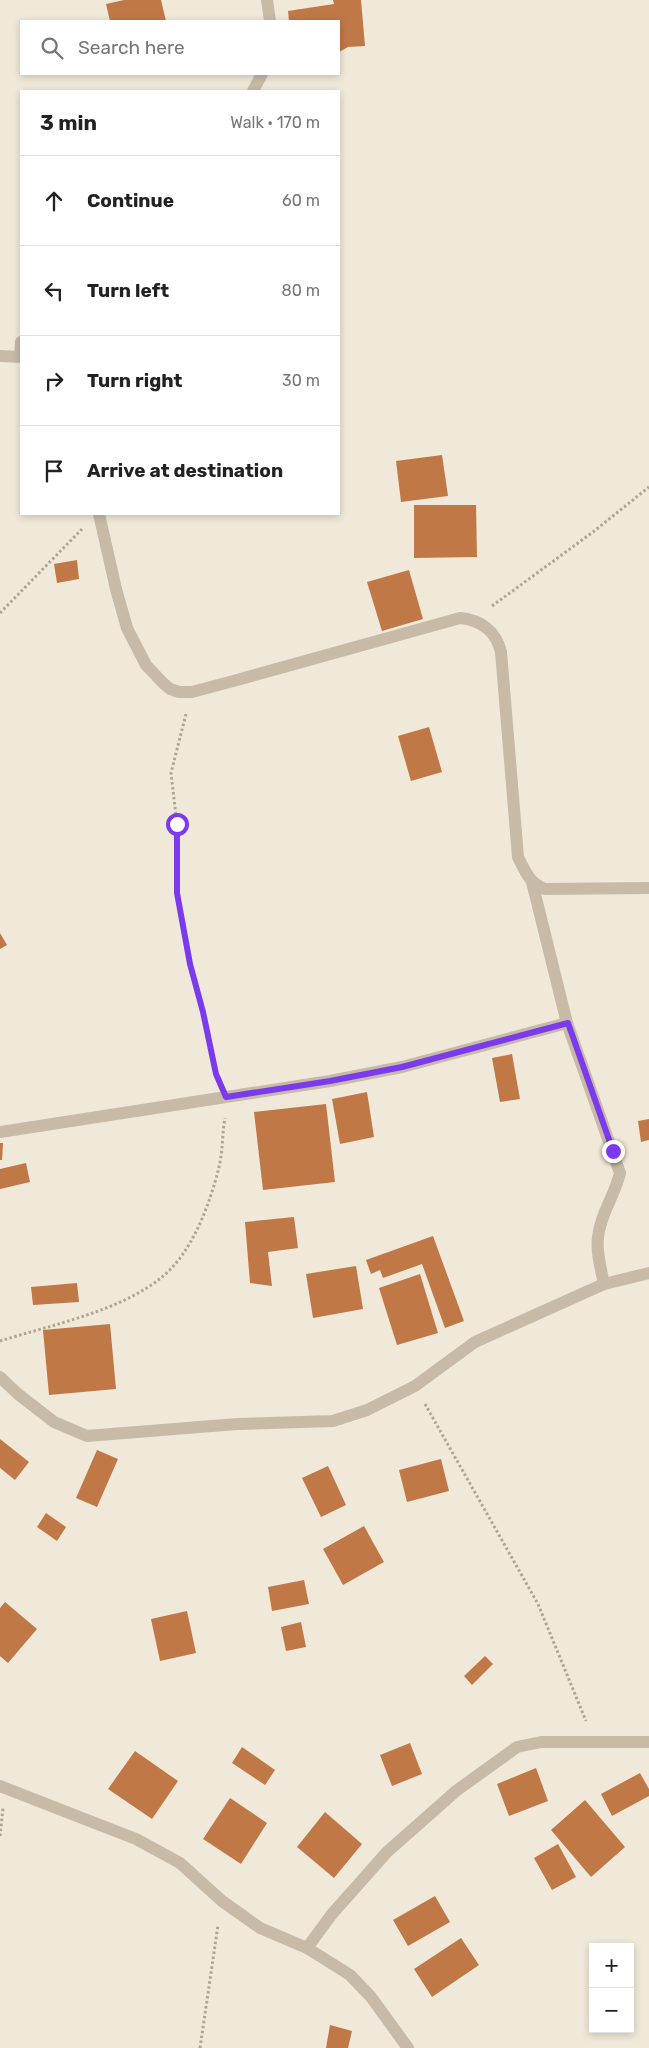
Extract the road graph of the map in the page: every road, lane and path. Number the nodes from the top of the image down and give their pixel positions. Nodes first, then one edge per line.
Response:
1 (266, 0) edge
2 (270, 20) edge
3 (261, 75) edge
4 (254, 90) edge
5 (0, 356) edge
6 (20, 357) edge
7 (649, 488) edge
8 (99, 515) edge
9 (84, 527) dead end
10 (0, 613) edge
11 (473, 620) junction
12 (192, 692) junction
13 (532, 882) junction
14 (649, 888) edge
15 (568, 1023) junction
16 (226, 1097) junction
17 (0, 1132) edge
18 (649, 1273) edge
19 (604, 1284) junction
20 (0, 1341) edge
21 (0, 1376) edge
22 (415, 1386) junction
23 (595, 1742) junction
24 (649, 1742) edge
25 (0, 1786) edge
26 (222, 1900) junction
27 (307, 1948) junction
28 (200, 2048) edge
29 (408, 2048) edge

1 - 2 street
3 - 4 street
5 - 6 street
7 - 11 path
8 - 12 street
9 - 10 path
11 - 12 street
11 - 13 street
12 - 16 path
13 - 14 street
13 - 15 street
15 - 16 street
15 - 19 street
16 - 17 street
16 - 20 path
18 - 19 street
19 - 22 street
21 - 22 street
22 - 23 path
23 - 24 street
23 - 27 street
25 - 26 street
26 - 27 street
26 - 28 path
27 - 29 street

